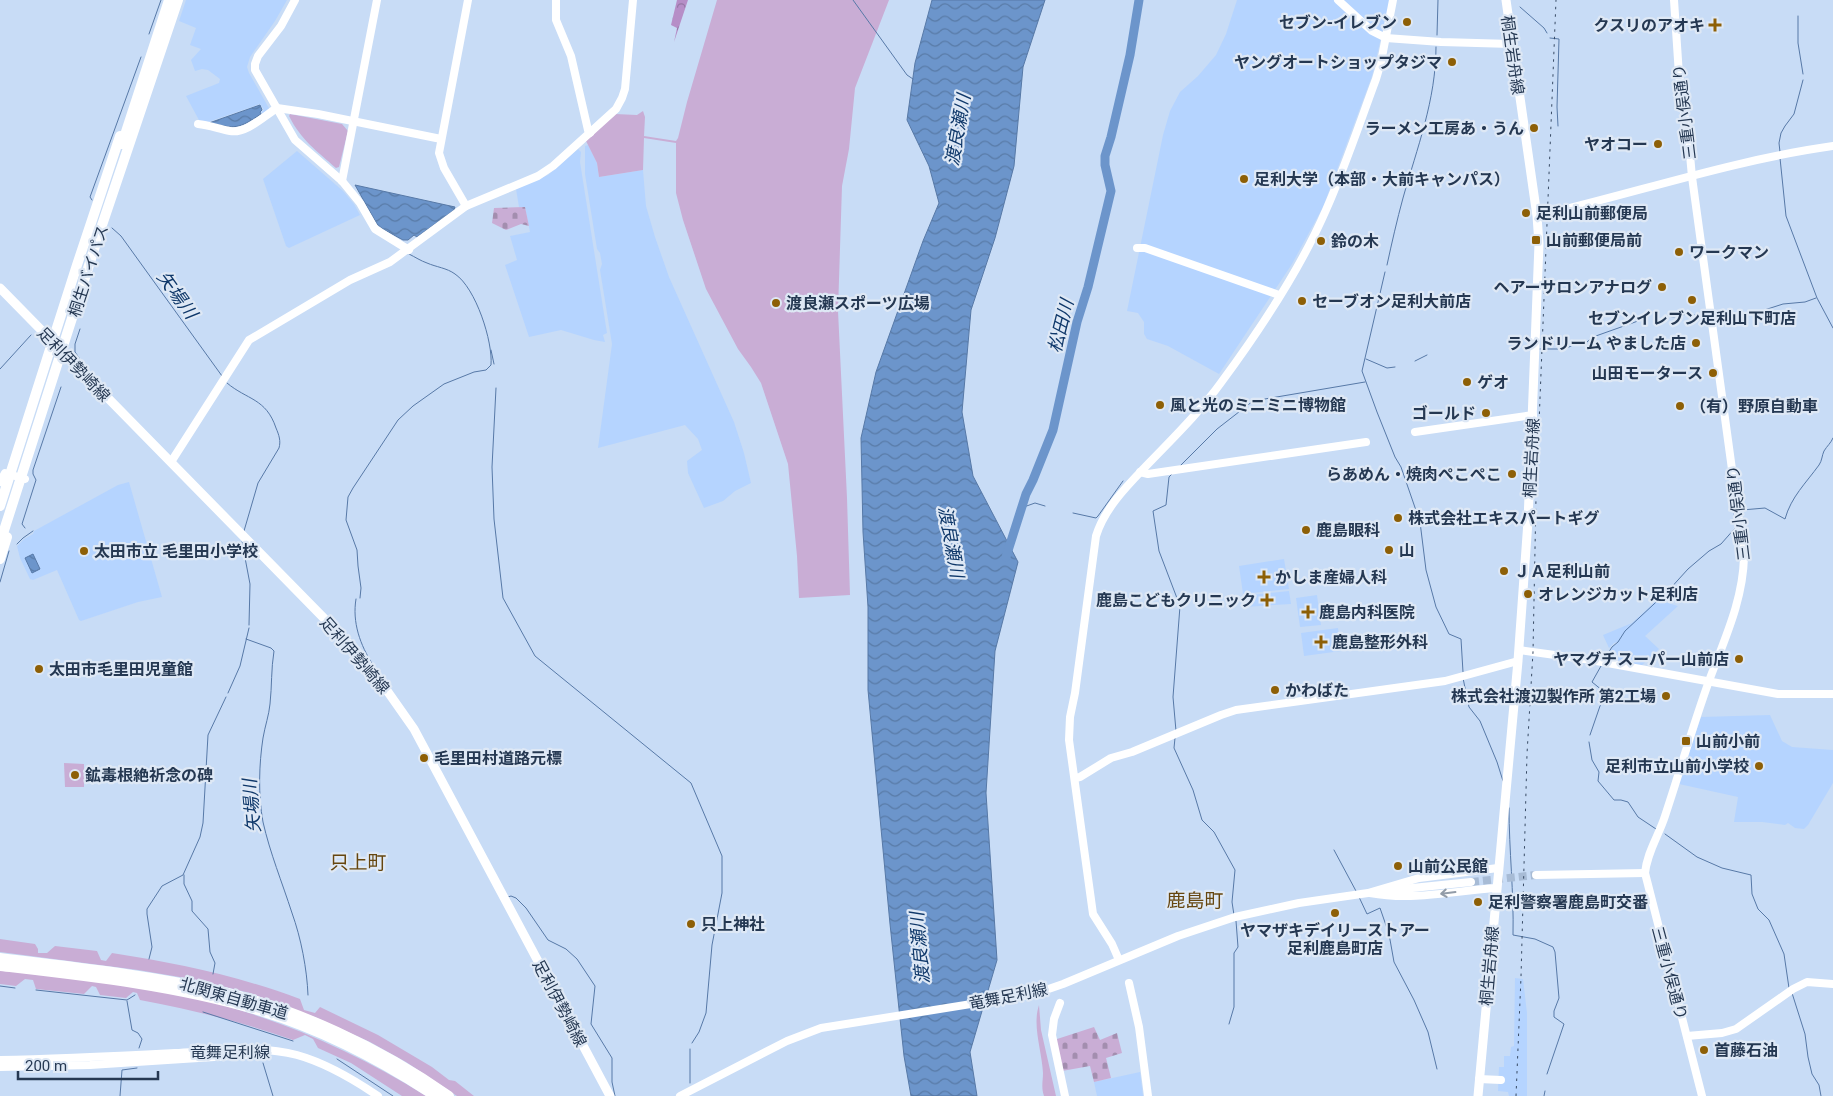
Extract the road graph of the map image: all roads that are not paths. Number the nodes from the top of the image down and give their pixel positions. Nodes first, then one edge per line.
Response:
1 (169, 0) edge
2 (178, 0) edge
3 (295, 0) edge
4 (377, 0) edge
5 (468, 0) edge
6 (556, 0) edge
7 (633, 0) edge
8 (1338, 0) edge
9 (1393, 0) edge
10 (1506, 0) edge
11 (1674, 0) edge
12 (1386, 38) junction
13 (1512, 44) junction
14 (148, 90) junction
15 (137, 96) junction
16 (277, 108) junction
17 (354, 121) junction
18 (198, 124) dead end
19 (590, 133) junction
20 (441, 139) junction
21 (1833, 146) edge
22 (1692, 177) junction
23 (342, 181) junction
24 (466, 206) junction
25 (1537, 216) junction
26 (96, 236) junction
27 (1137, 248) dead end
28 (409, 250) junction
29 (0, 288) edge
30 (1279, 295) junction
31 (53, 341) junction
32 (66, 355) junction
33 (1533, 415) junction
34 (1415, 432) dead end
35 (1366, 442) dead end
36 (171, 462) junction
37 (1140, 472) junction
38 (10, 474) junction
39 (25, 478) junction
40 (0, 482) edge
41 (3, 515) edge
42 (0, 543) edge
43 (0, 559) edge
44 (1519, 650) junction
45 (1518, 661) junction
46 (1709, 681) junction
47 (1833, 694) edge
48 (1075, 778) junction
49 (1498, 868) junction
50 (1645, 873) junction
51 (1536, 875) tunnel mouth
52 (1471, 882) tunnel mouth
53 (1496, 888) junction
54 (1368, 893) junction
55 (0, 958) edge
56 (1119, 960) junction
57 (0, 966) edge
58 (1129, 983) dead end
59 (1833, 984) edge
60 (1060, 1003) dead end
61 (1686, 1036) junction
62 (0, 1060) edge
63 (309, 1060) junction
64 (0, 1067) edge
65 (1479, 1078) junction
66 (1501, 1080) dead end
67 (378, 1096) edge
68 (435, 1096) edge
69 (449, 1096) edge
70 (610, 1096) edge
71 (680, 1096) edge
72 (1065, 1096) edge
73 (1148, 1096) edge
74 (1478, 1096) edge
75 (1702, 1096) edge

1 - 15 highway, 桐生バイパス
2 - 14 highway, 桐生バイパス
3 - 16 street
4 - 17 street
5 - 20 street
6 - 19 street
7 - 19 street
8 - 12 street
9 - 12 street
10 - 13 main road, 桐生岩舟線
11 - 22 street, 三重小俣通り
12 - 13 street
12 - 30 street
13 - 25 main road, 桐生岩舟線
14 - 26 highway, 桐生バイパス
14 - 32 highway
15 - 26 highway, 桐生バイパス
15 - 31 highway
16 - 17 street
16 - 18 street
16 - 23 street
17 - 20 street
17 - 23 street
19 - 24 street
20 - 24 street
21 - 22 street
22 - 25 street
22 - 46 street, 三重小俣通り
23 - 28 street
24 - 28 street
25 - 33 main road, 桐生岩舟線
26 - 41 highway, 桐生バイパス
27 - 30 street
28 - 36 street
29 - 31 main road, 足利伊勢崎線
30 - 37 street
31 - 32 main road, 足利伊勢崎線
31 - 38 highway
32 - 36 main road, 足利伊勢崎線
32 - 39 highway
33 - 34 street
33 - 44 main road, 桐生岩舟線
35 - 37 street
36 - 70 main road, 足利伊勢崎線
37 - 48 street
38 - 39 street
38 - 40 street
38 - 41 highway
39 - 43 highway
41 - 42 highway, 桐生バイパス
44 - 45 main road, 桐生岩舟線
44 - 46 street
45 - 48 street
45 - 49 main road, 桐生岩舟線
46 - 47 street
46 - 50 street, 三重小俣通り
48 - 56 street
49 - 53 main road, 桐生岩舟線
49 - 54 street, 竜舞足利線
50 - 51 street
50 - 61 street, 三重小俣通り
52 - 54 street
53 -> 54 street, 竜舞足利線
53 - 65 main road, 桐生岩舟線
54 - 56 street, 竜舞足利線
55 - 69 highway, 北関東自動車道
56 - 71 street, 竜舞足利線
57 - 68 highway, 北関東自動車道
58 - 73 street
59 - 61 street
60 - 72 street
61 - 75 street, 三重小俣通り
62 - 63 street, 竜舞足利線
63 - 64 street, 竜舞足利線
63 - 67 street, 竜舞足利線
65 - 66 street
65 - 74 main road, 桐生岩舟線

